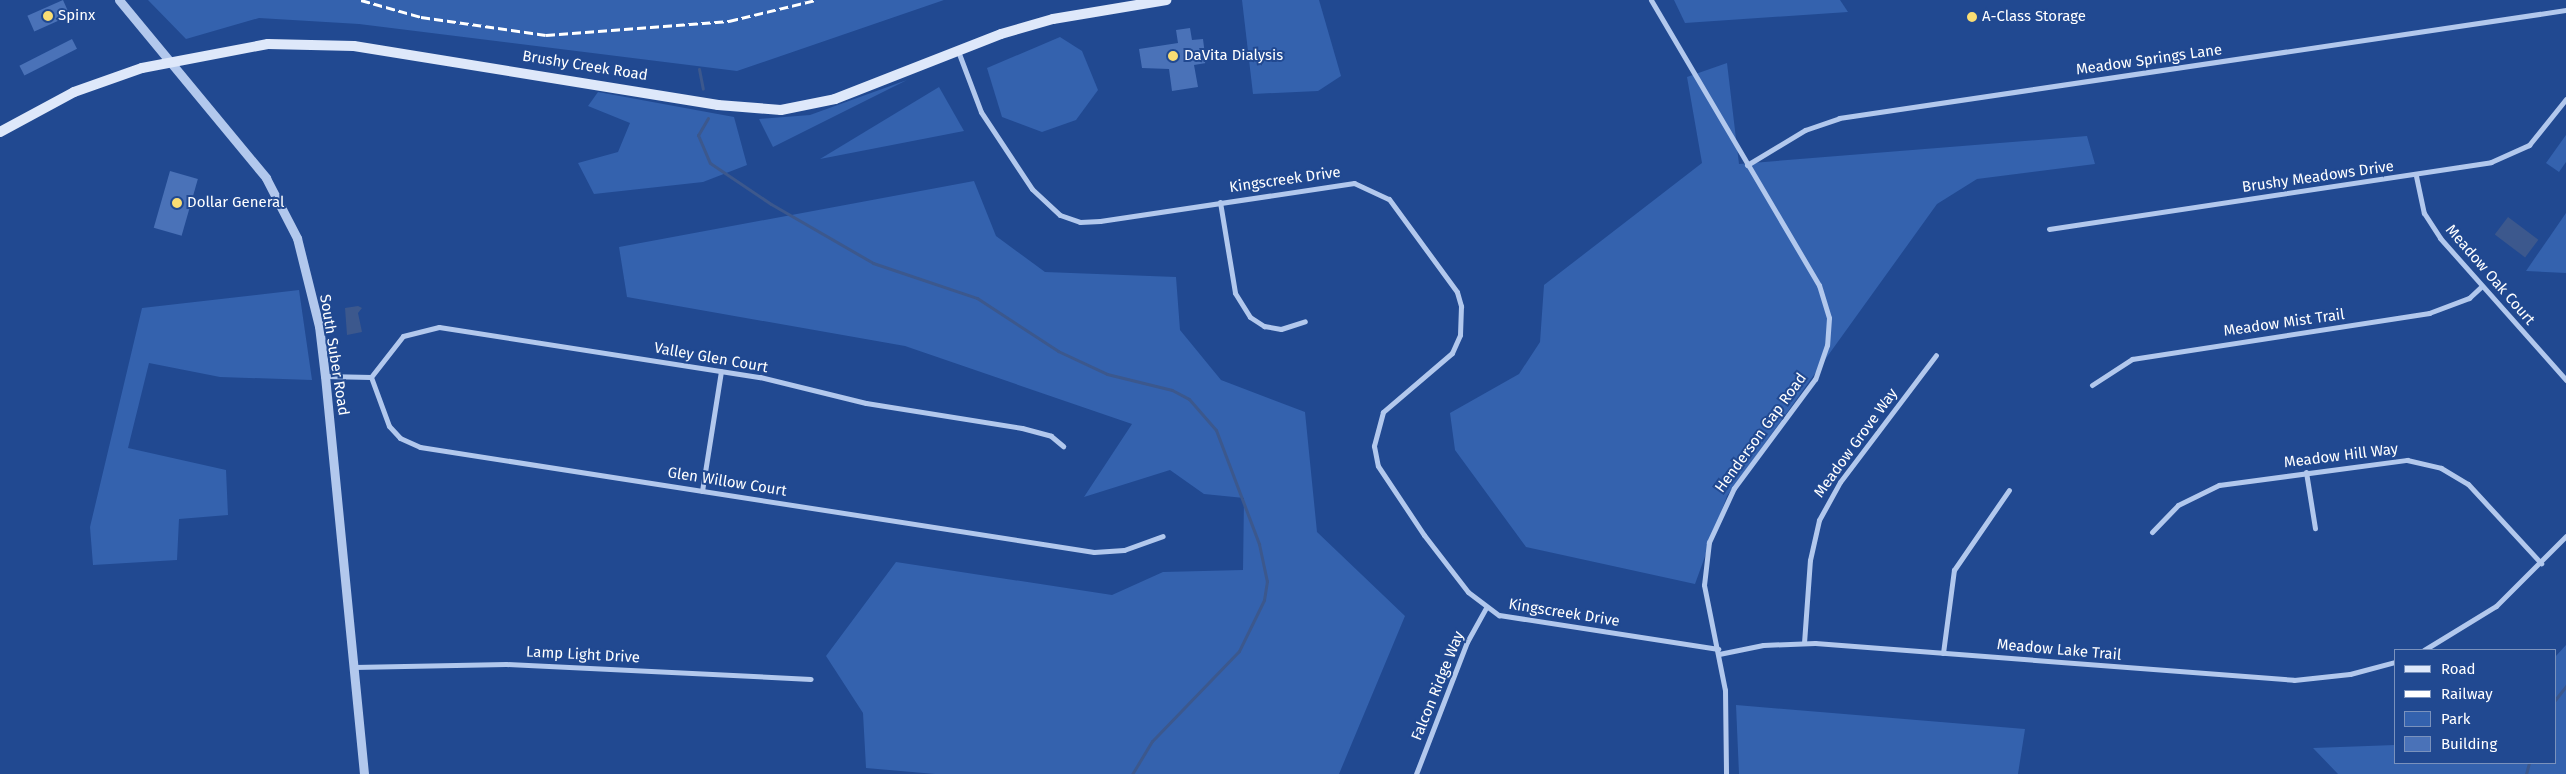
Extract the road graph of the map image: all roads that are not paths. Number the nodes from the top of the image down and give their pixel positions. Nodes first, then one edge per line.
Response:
1 (119, 0) edge
2 (1166, 0) edge
3 (1651, 0) edge
4 (2566, 10) edge
5 (957, 49) junction
6 (169, 60) junction
7 (2566, 99) edge
8 (0, 132) edge
9 (1747, 165) junction
10 (2416, 176) junction
11 (1220, 202) junction
12 (2049, 228) dead end
13 (2481, 287) junction
14 (1305, 321) dead end
15 (1936, 355) dead end
16 (721, 371) junction
17 (325, 376) junction
18 (371, 377) junction
19 (2566, 380) edge
20 (2092, 385) dead end
21 (1062, 446) dead end
22 (2306, 472) junction
23 (2009, 490) dead end
24 (702, 491) junction
25 (2315, 528) dead end
26 (2152, 532) dead end
27 (1163, 536) dead end
28 (2566, 536) edge
29 (2541, 563) junction
30 (1486, 608) junction
31 (1804, 643) junction
32 (2426, 649) edge
33 (1719, 652) junction
34 (1942, 653) junction
35 (2394, 662) edge
36 (354, 667) junction
37 (811, 678) dead end
38 (364, 774) edge
39 (1416, 774) edge
40 (1726, 774) edge

1 - 6 street, South Suber Road
2 - 5 main road, Brushy Creek Road
3 - 9 street, Henderson Gap Road
4 - 9 street, Meadow Springs Lane
5 - 6 main road, Brushy Creek Road
5 - 11 street, Kingscreek Drive
6 - 8 main road, Brushy Creek Road
6 - 17 street, South Suber Road
7 - 10 street, Brushy Meadows Drive
9 - 33 street, Henderson Gap Road
10 - 12 street, Brushy Meadows Drive
10 - 13 street, Meadow Oak Court
11 - 14 street
11 - 30 street, Kingscreek Drive
13 - 19 street, Meadow Oak Court
13 - 20 street, Meadow Mist Trail
15 - 31 street, Meadow Grove Way
16 - 18 street, Valley Glen Court
16 - 21 street, Valley Glen Court
16 - 24 street
17 - 18 street
17 - 36 street, South Suber Road
18 - 24 street, Glen Willow Court
22 - 25 street
22 - 26 street, Meadow Hill Way
22 - 29 street, Meadow Hill Way
23 - 34 street
24 - 27 street, Glen Willow Court
28 - 29 street
29 - 32 street
30 - 33 street, Kingscreek Drive
30 - 39 street, Falcon Ridge Way
31 - 33 street, Meadow Lake Trail
31 - 34 street, Meadow Lake Trail
33 - 40 street, Henderson Gap Road
34 - 35 street, Meadow Lake Trail
36 - 37 street, Lamp Light Drive
36 - 38 street, South Suber Road

